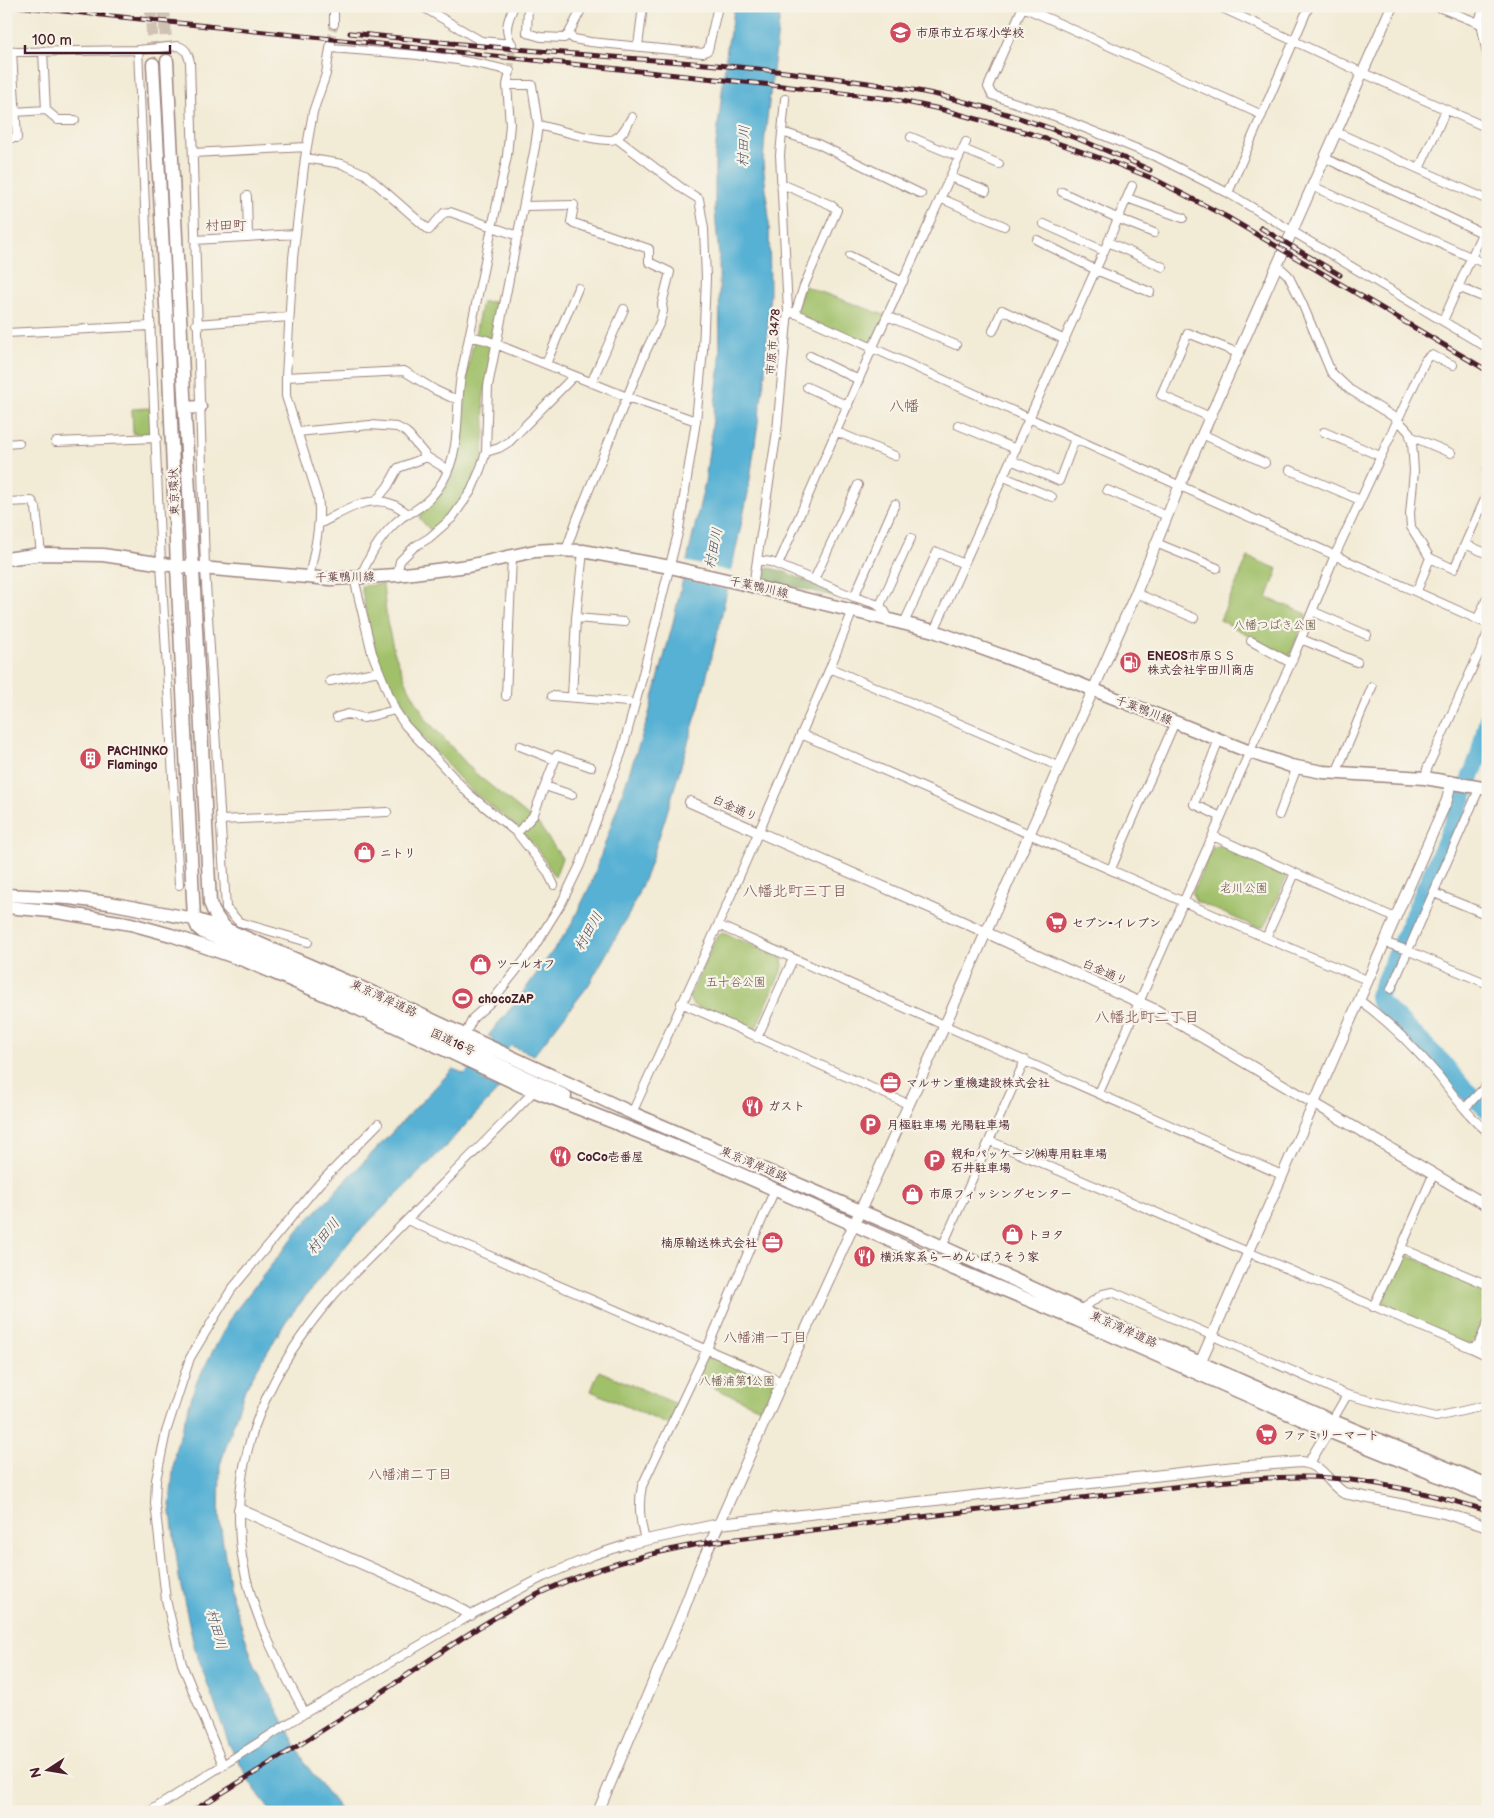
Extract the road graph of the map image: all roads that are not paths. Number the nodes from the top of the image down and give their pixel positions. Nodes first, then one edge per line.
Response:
1 (334, 6) edge
2 (421, 6) edge
3 (514, 6) edge
4 (528, 6) edge
5 (583, 6) edge
6 (643, 6) edge
7 (718, 6) edge
8 (1218, 6) edge
9 (1309, 6) edge
10 (1392, 6) edge
11 (1436, 6) edge
12 (1485, 6) edge
13 (1023, 7) edge
14 (334, 24) tunnel mouth
15 (1480, 24) junction
16 (568, 35) junction
17 (1294, 41) junction
18 (638, 46) junction
19 (138, 50) junction
20 (9, 51) edge
21 (43, 51) junction
22 (1488, 58) edge
23 (167, 61) tunnel mouth
24 (153, 64) tunnel mouth
25 (1362, 73) junction
26 (507, 85) junction
27 (785, 99) dead end
28 (46, 110) junction
29 (1446, 110) junction
30 (15, 112) junction
31 (1262, 115) junction
32 (632, 117) dead end
33 (75, 120) dead end
34 (538, 125) junction
35 (1488, 128) edge
36 (782, 132) junction
37 (1336, 132) junction
38 (911, 137) dead end
39 (6, 138) edge
40 (616, 138) junction
41 (307, 146) junction
42 (963, 149) junction
43 (193, 153) junction
44 (305, 158) junction
45 (1324, 158) junction
46 (999, 164) dead end
47 (1419, 169) junction
48 (950, 177) junction
49 (782, 184) junction
50 (1132, 186) dead end
51 (1312, 186) junction
52 (986, 191) dead end
53 (1062, 192) dead end
54 (1228, 193) junction
55 (921, 194) dead end
56 (247, 196) dead end
57 (940, 198) junction
58 (1127, 198) junction
59 (1488, 200) edge
60 (524, 206) junction
61 (1183, 218) dead end
62 (1118, 219) junction
63 (1488, 220) edge
64 (1044, 224) dead end
65 (1004, 226) dead end
66 (492, 228) junction
67 (1292, 232) junction
68 (1154, 233) dead end
69 (1482, 233) junction
70 (296, 234) junction
71 (518, 236) junction
72 (248, 237) junction
73 (195, 240) junction
74 (1037, 240) dead end
75 (1108, 242) junction
76 (1104, 251) junction
77 (850, 256) dead end
78 (1472, 256) junction
79 (1277, 265) junction
80 (1488, 265) edge
81 (1163, 266) dead end
82 (1096, 270) junction
83 (903, 282) junction
84 (1458, 287) junction
85 (578, 288) dead end
86 (1150, 292) dead end
87 (1488, 299) edge
88 (624, 308) dead end
89 (792, 312) junction
90 (887, 316) junction
91 (290, 317) junction
92 (1443, 321) junction
93 (196, 324) junction
94 (151, 326) junction
95 (993, 331) dead end
96 (6, 333) edge
97 (469, 336) junction
98 (1065, 340) junction
99 (496, 344) junction
100 (956, 345) dead end
101 (1488, 348) edge
102 (872, 349) junction
103 (1238, 353) junction
104 (810, 356) dead end
105 (546, 364) junction
106 (1453, 365) dead end
107 (574, 376) junction
108 (286, 377) junction
109 (859, 380) junction
110 (591, 383) junction
111 (807, 386) dead end
112 (627, 397) junction
113 (458, 399) junction
114 (848, 406) junction
115 (200, 407) junction
116 (184, 408) junction
117 (1210, 417) junction
118 (1030, 418) junction
119 (1397, 419) junction
120 (696, 422) junction
121 (958, 425) dead end
122 (297, 432) junction
123 (837, 432) junction
124 (1324, 432) dead end
125 (1202, 434) junction
126 (1410, 436) junction
127 (157, 438) junction
128 (1075, 439) junction
129 (56, 442) dead end
130 (19, 443) dead end
131 (6, 444) edge
132 (1016, 449) junction
133 (486, 452) junction
134 (1451, 453) dead end
135 (895, 456) dead end
136 (1380, 456) junction
137 (426, 457) junction
138 (1011, 460) junction
139 (1265, 463) dead end
140 (448, 470) junction
141 (1290, 470) dead end
142 (1004, 476) junction
143 (858, 485) dead end
144 (1179, 487) junction
145 (1107, 490) dead end
146 (1052, 497) dead end
147 (376, 500) junction
148 (1360, 500) junction
149 (1488, 500) edge
150 (6, 502) edge
151 (894, 504) dead end
152 (409, 514) junction
153 (1167, 516) junction
154 (319, 524) junction
155 (911, 538) dead end
156 (1156, 543) junction
157 (1465, 544) junction
158 (566, 550) junction
159 (583, 551) junction
160 (41, 554) junction
161 (1488, 554) edge
162 (1335, 555) junction
163 (512, 557) junction
164 (1430, 558) junction
165 (6, 559) edge
166 (757, 560) junction
167 (161, 563) junction
168 (964, 564) junction
169 (778, 565) junction
170 (177, 566) junction
171 (672, 567) junction
172 (199, 568) junction
173 (1217, 568) dead end
174 (397, 576) junction
175 (310, 578) junction
176 (357, 578) junction
177 (814, 580) junction
178 (749, 585) junction
179 (1417, 591) junction
180 (1136, 593) junction
181 (1488, 596) edge
182 (854, 603) junction
183 (881, 608) junction
184 (1312, 612) junction
185 (576, 618) junction
186 (1194, 618) dead end
187 (1478, 618) junction
188 (889, 619) junction
189 (624, 622) dead end
190 (904, 623) junction
191 (1488, 624) edge
192 (934, 631) junction
193 (1488, 633) edge
194 (1367, 635) dead end
195 (1301, 639) junction
196 (1251, 641) dead end
197 (1357, 662) dead end
198 (1291, 663) junction
199 (830, 668) junction
200 (379, 671) junction
201 (330, 681) dead end
202 (1372, 687) dead end
203 (1093, 690) junction
204 (506, 696) dead end
205 (552, 696) dead end
206 (572, 697) junction
207 (628, 702) dead end
208 (395, 710) junction
209 (336, 716) dead end
210 (1175, 722) junction
211 (801, 734) junction
212 (1219, 739) junction
213 (520, 746) dead end
214 (1250, 752) junction
215 (555, 760) junction
216 (591, 766) dead end
217 (1058, 766) junction
218 (1298, 767) junction
219 (1338, 773) junction
220 (1425, 778) junction
221 (1451, 781) junction
222 (204, 783) junction
223 (545, 786) junction
224 (1477, 786) edge
225 (572, 795) dead end
226 (690, 802) dead end
227 (388, 812) dead end
228 (1279, 814) dead end
229 (1221, 817) junction
230 (222, 820) junction
231 (758, 832) junction
232 (517, 833) junction
233 (1029, 833) junction
234 (1213, 836) junction
235 (1112, 869) junction
236 (1295, 873) junction
237 (178, 885) dead end
238 (554, 885) dead end
239 (1434, 893) junction
240 (6, 895) edge
241 (1184, 902) junction
242 (6, 907) edge
243 (1488, 915) edge
244 (1395, 918) junction
245 (197, 922) junction
246 (718, 925) junction
247 (228, 930) junction
248 (985, 932) junction
249 (177, 937) junction
250 (1266, 938) junction
251 (308, 942) dead end
252 (1384, 942) junction
253 (1409, 951) junction
254 (793, 959) junction
255 (1367, 980) junction
256 (1488, 984) edge
257 (1391, 989) dead end
258 (1359, 1000) junction
259 (1139, 1002) junction
260 (682, 1004) junction
261 (944, 1025) junction
262 (757, 1038) junction
263 (464, 1044) junction
264 (1025, 1060) junction
265 (529, 1077) junction
266 (1486, 1085) edge
267 (534, 1091) junction
268 (1099, 1093) junction
269 (1314, 1103) junction
270 (908, 1104) junction
271 (1465, 1108) junction
272 (632, 1113) junction
273 (604, 1118) junction
274 (378, 1124) dead end
275 (1488, 1132) edge
276 (990, 1141) junction
277 (1282, 1175) junction
278 (1433, 1175) junction
279 (775, 1189) junction
280 (1488, 1206) edge
281 (860, 1212) junction
282 (407, 1220) junction
283 (854, 1224) junction
284 (942, 1247) junction
285 (1401, 1248) junction
286 (1249, 1252) junction
287 (1488, 1285) edge
288 (1373, 1307) junction
289 (1080, 1310) junction
290 (1488, 1322) edge
291 (1213, 1334) junction
292 (1471, 1348) junction
293 (707, 1349) junction
294 (1488, 1356) edge
295 (1200, 1363) junction
296 (782, 1382) junction
297 (1347, 1395) junction
298 (1488, 1405) edge
299 (1330, 1426) junction
300 (1309, 1463) junction
301 (1488, 1485) edge
302 (1488, 1496) edge
303 (239, 1509) junction
304 (719, 1524) junction
305 (1488, 1527) edge
306 (645, 1540) junction
307 (628, 1544) joint
308 (471, 1615) junction
309 (305, 1713) junction
310 (223, 1765) junction
311 (149, 1812) edge
312 (598, 1812) edge

1 - 14 street
2 - 3 street
4 - 16 street
5 - 16 street
6 - 18 street
7 - 18 street
8 - 17 street
9 - 17 street
10 - 25 street
11 - 15 street
12 - 15 street
13 - 31 street
13 - 54 street
15 - 22 street
16 - 18 street
17 - 25 street
17 - 31 street
19 - 21 street
19 - 43 street
19 - 94 street
20 - 21 street
20 - 30 street
21 - 28 street
23 - 116 main road, 東京環状
24 - 170 main road, 東京環状
25 - 29 street
25 - 37 street
26 - 34 street
26 - 41 street
26 - 66 street
27 - 36 street, 市原市 3478
28 - 30 street
28 - 33 street
29 - 35 street
29 - 47 street
30 - 39 street
31 - 54 street
32 - 40 street
34 - 40 street
34 - 60 street
36 - 49 street, 市原市 3478
36 - 55 street
37 - 45 street
37 - 47 street
38 - 42 street
40 - 120 street
41 - 43 street
41 - 44 street
42 - 46 street
42 - 48 street
43 - 73 street
44 - 66 street
44 - 70 street
45 - 51 street
45 - 69 street
47 - 59 street
48 - 52 street
48 - 57 street
49 - 89 street, 市原市 3478
49 - 89 street
50 - 58 street
51 - 67 street
51 - 78 street
53 - 62 street
54 - 67 street
56 - 72 street
57 - 65 street
57 - 83 street
58 - 61 street
58 - 62 street
60 - 71 street
60 - 112 street
62 - 68 street
62 - 75 street
63 - 69 street
64 - 76 street
66 - 71 street
66 - 97 street
67 - 79 street
67 - 92 street
69 - 78 street
70 - 72 street
70 - 91 street
71 - 99 street
72 - 73 street
73 - 93 street
74 - 82 street
75 - 76 street
75 - 81 street
76 - 82 street
77 - 83 street
78 - 80 street
78 - 84 street
79 - 103 street
79 - 119 street
82 - 86 street
82 - 98 street
83 - 90 street
84 - 87 street
84 - 92 street
85 - 105 street
88 - 110 street
89 - 102 street
89 - 166 street, 市原市 3478
90 - 100 street
90 - 102 street
91 - 93 street
91 - 108 street
92 - 101 street
93 - 115 street
94 - 96 street
94 - 127 street
95 - 98 street
97 - 99 street
97 - 113 street
98 - 118 street
99 - 105 street
99 - 133 street
102 - 109 street
102 - 118 street
103 - 117 street
103 - 117 street
104 - 109 street
105 - 107 street
106 - 119 street
107 - 110 street
107 - 133 street
108 - 113 street
108 - 122 street
109 - 114 street
110 - 112 street
111 - 114 street
112 - 120 street
112 - 158 street
113 - 140 street
114 - 123 street
115 - 116 main road
115 - 172 street
116 - 172 main road, 東京環状
117 - 125 street
118 - 128 street
118 - 132 street
119 - 126 street
119 - 136 street
120 - 171 street
121 - 132 street
122 - 137 street
122 - 154 street
123 - 135 street
123 - 169 street
124 - 136 street
125 - 139 street
125 - 144 street
126 - 134 street
126 - 164 street
127 - 129 street
127 - 167 street
128 - 138 street
128 - 144 street
130 - 131 street
132 - 138 street
133 - 174 street
136 - 148 street
137 - 140 street
137 - 147 street
138 - 142 street
140 - 152 street
141 - 148 street
142 - 146 street
142 - 168 street
143 - 177 street
144 - 153 street
144 - 162 street
145 - 153 street
147 - 152 street
147 - 154 street
148 - 162 street
149 - 157 street
150 - 160 street
151 - 182 street
152 - 176 street
153 - 156 street
154 - 175 street
155 - 183 street
156 - 173 street
156 - 180 street
157 - 161 street
157 - 164 street
158 - 159 main road, 千葉鴨川線
158 - 163 main road, 千葉鴨川線
159 - 171 main road, 千葉鴨川線
159 - 185 street
160 - 165 main road, 千葉鴨川線
160 - 167 main road, 千葉鴨川線
162 - 179 street
162 - 184 street
163 - 174 main road, 千葉鴨川線
163 - 204 street
164 - 179 street
166 - 169 street
166 - 178 street, 市原市 3478
167 - 170 main road, 千葉鴨川線
167 - 237 street
168 - 190 street
168 - 192 street
169 - 177 street
170 - 172 main road, 千葉鴨川線
170 - 245 main road, 東京環状
171 - 178 main road, 千葉鴨川線
171 - 263 street
172 - 175 main road, 千葉鴨川線
172 - 222 main road, 東京環状
172 - 230 street
174 - 176 main road, 千葉鴨川線
175 - 176 main road, 千葉鴨川線
176 - 200 street
177 - 182 street
178 - 182 main road, 千葉鴨川線
179 - 187 street
180 - 186 street
180 - 203 street
181 - 187 street
182 - 183 street
182 - 188 main road, 千葉鴨川線
182 - 199 street
183 - 188 street
184 - 194 street
184 - 195 street
185 - 189 street
185 - 206 street
187 - 191 street
188 - 190 main road, 千葉鴨川線
190 - 192 main road, 千葉鴨川線
192 - 203 main road, 千葉鴨川線
193 - 220 street
195 - 197 street
195 - 198 street
196 - 198 street
198 - 214 street
199 - 211 street
199 - 217 street
200 - 201 street
200 - 208 street
202 - 219 street
203 - 210 main road, 千葉鴨川線
203 - 217 street
205 - 206 street
206 - 207 street
208 - 209 street
208 - 232 street
210 - 212 main road, 千葉鴨川線
210 - 235 street
211 - 231 street
211 - 233 street
212 - 214 main road, 千葉鴨川線
212 - 229 street
213 - 215 street
214 - 218 main road, 千葉鴨川線
214 - 229 street
215 - 216 street
215 - 223 street
217 - 233 street
218 - 219 main road, 千葉鴨川線
218 - 228 street
219 - 220 main road, 千葉鴨川線
220 - 221 main road, 千葉鴨川線
221 - 224 main road, 千葉鴨川線
221 - 244 street
222 - 245 main road, 東京環状
222 - 247 main road, 東京環状
223 - 225 street
223 - 232 street
224 - 239 street
226 - 231 street, 白金通り
227 - 230 street
229 - 234 street
230 - 251 street
231 - 246 street
231 - 248 street, 白金通り
232 - 238 street
233 - 235 street
233 - 248 street
234 - 236 street
234 - 241 street
235 - 241 street
236 - 244 street
236 - 250 street
239 - 243 street
239 - 253 street
240 - 245 main road, 東京湾岸道路
241 - 250 street
241 - 259 street
242 - 249 main road, 東京湾岸道路
244 - 252 street
245 - 247 main road, 東京湾岸道路
245 - 249 main road
245 - 263 main road, 国道16号
246 - 254 street
246 - 260 street
247 - 263 main road, 東京湾岸道路
248 - 259 street, 白金通り
248 - 261 street
249 - 263 main road, 東京湾岸道路
250 - 255 street
252 - 253 street
252 - 255 street
253 - 256 street
253 - 257 street
254 - 261 street
254 - 262 street
255 - 258 street
258 - 269 street
258 - 271 street
259 - 268 street
259 - 269 street, 白金通り
260 - 262 street
260 - 272 street
261 - 264 street
261 - 270 street
262 - 270 street
263 - 265 main road, 東京湾岸道路
263 - 265 main road, 東京湾岸道路
264 - 268 street
264 - 276 street
265 - 267 main road, 東京湾岸道路
265 - 272 main road, 東京湾岸道路
265 - 273 main road
266 - 271 street
267 - 273 main road, 東京湾岸道路
267 - 282 street
268 - 277 street
269 - 277 street
269 - 278 street, 白金通り
270 - 281 street
271 - 275 street
272 - 281 main road, 東京湾岸道路
273 - 279 main road, 東京湾岸道路
274 - 310 street
276 - 284 street
276 - 286 street
277 - 286 street
278 - 280 street, 白金通り
278 - 285 street
279 - 283 main road, 東京湾岸道路
279 - 293 street
281 - 283 street
281 - 284 main road, 東京湾岸道路
282 - 293 street
282 - 303 street
283 - 296 street
283 - 299 main road, 東京湾岸道路
284 - 289 main road, 東京湾岸道路
285 - 287 street
285 - 288 street
286 - 288 street
286 - 291 street
288 - 292 street
289 - 291 street
289 - 295 main road, 東京湾岸道路
290 - 292 street
291 - 295 street
291 - 297 street
292 - 294 street
293 - 296 street
293 - 306 street
295 - 299 main road, 東京湾岸道路
296 - 304 street
297 - 298 street
297 - 299 street
299 - 300 street
299 - 301 main road, 東京湾岸道路
299 - 302 main road, 東京湾岸道路
300 - 304 street
300 - 305 street
303 - 308 street
303 - 309 street
304 - 306 street
304 - 312 street
306 - 307 street
307 - 308 street
308 - 309 street
309 - 310 street
310 - 311 street

